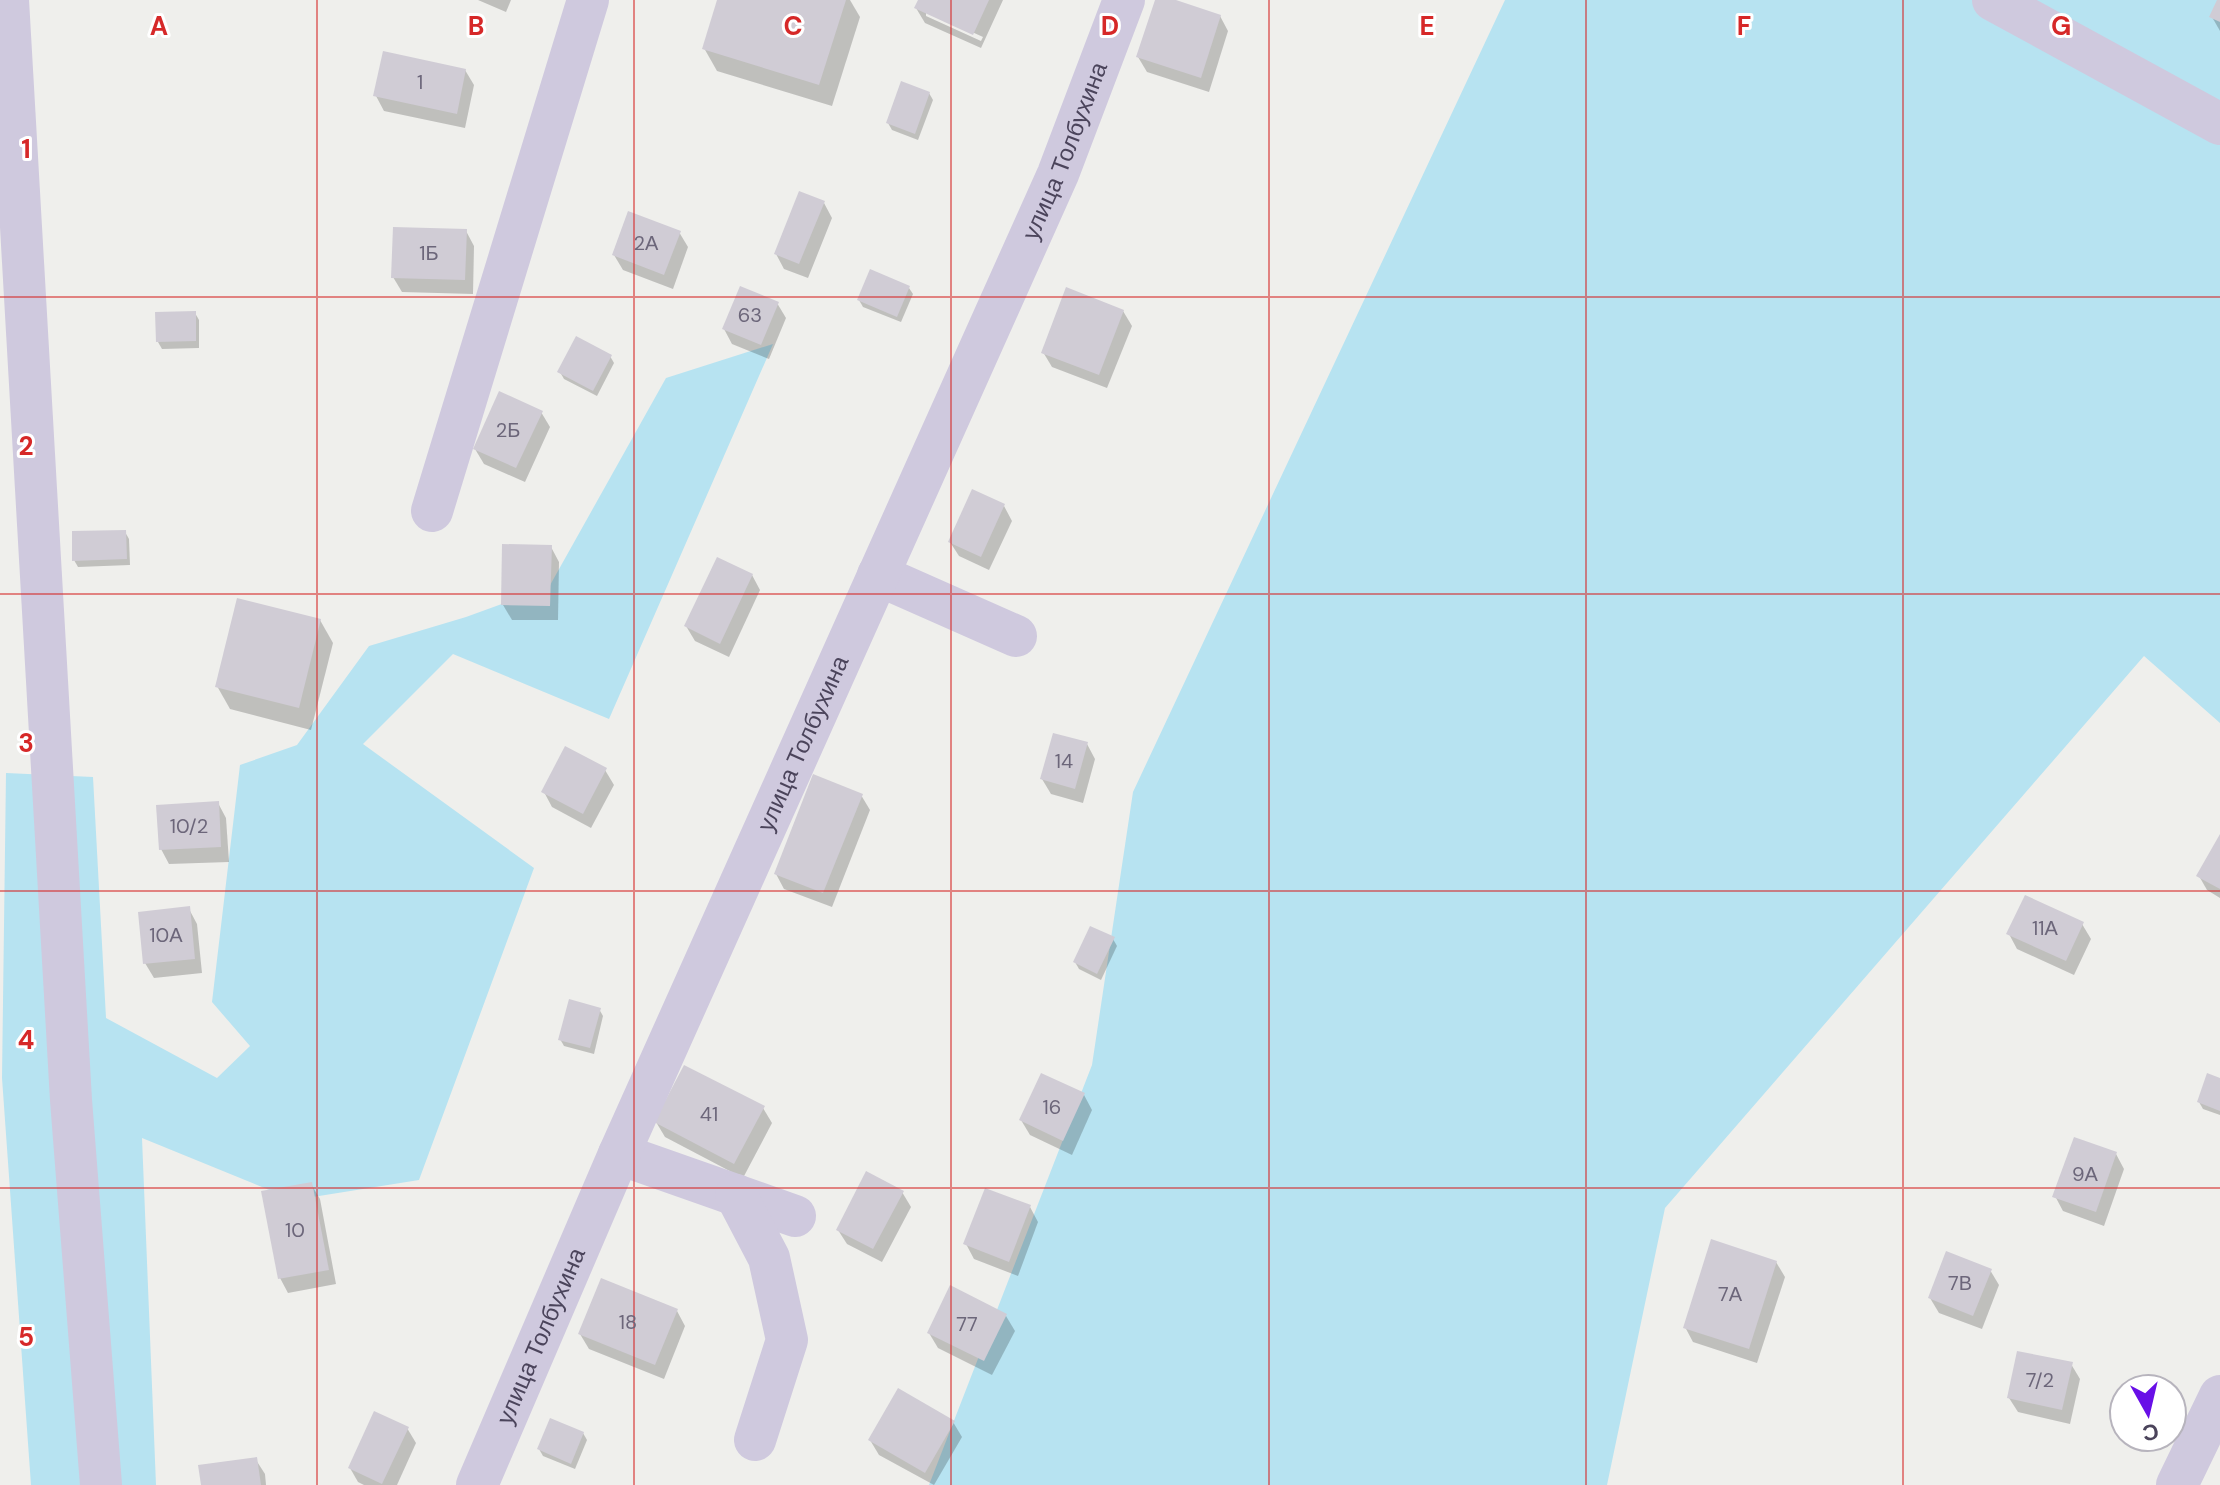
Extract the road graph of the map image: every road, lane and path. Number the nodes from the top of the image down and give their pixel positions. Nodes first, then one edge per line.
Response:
1 (8, 0) edge
2 (588, 0) edge
3 (1124, 0) edge
4 (1993, 0) edge
5 (2220, 124) edge
6 (432, 511) dead end
7 (878, 575) junction
8 (1016, 636) dead end
9 (619, 1154) junction
10 (736, 1195) junction
11 (795, 1216) dead end
12 (2220, 1396) edge
13 (755, 1440) dead end
14 (101, 1485) edge
15 (477, 1485) edge
16 (2177, 1485) edge

1 - 14 street
2 - 6 street
3 - 7 street, улица Толбухина
4 - 5 street
7 - 8 street
7 - 9 street, улица Толбухина
9 - 10 street
9 - 15 street, улица Толбухина
10 - 11 street
10 - 13 street
12 - 16 street

